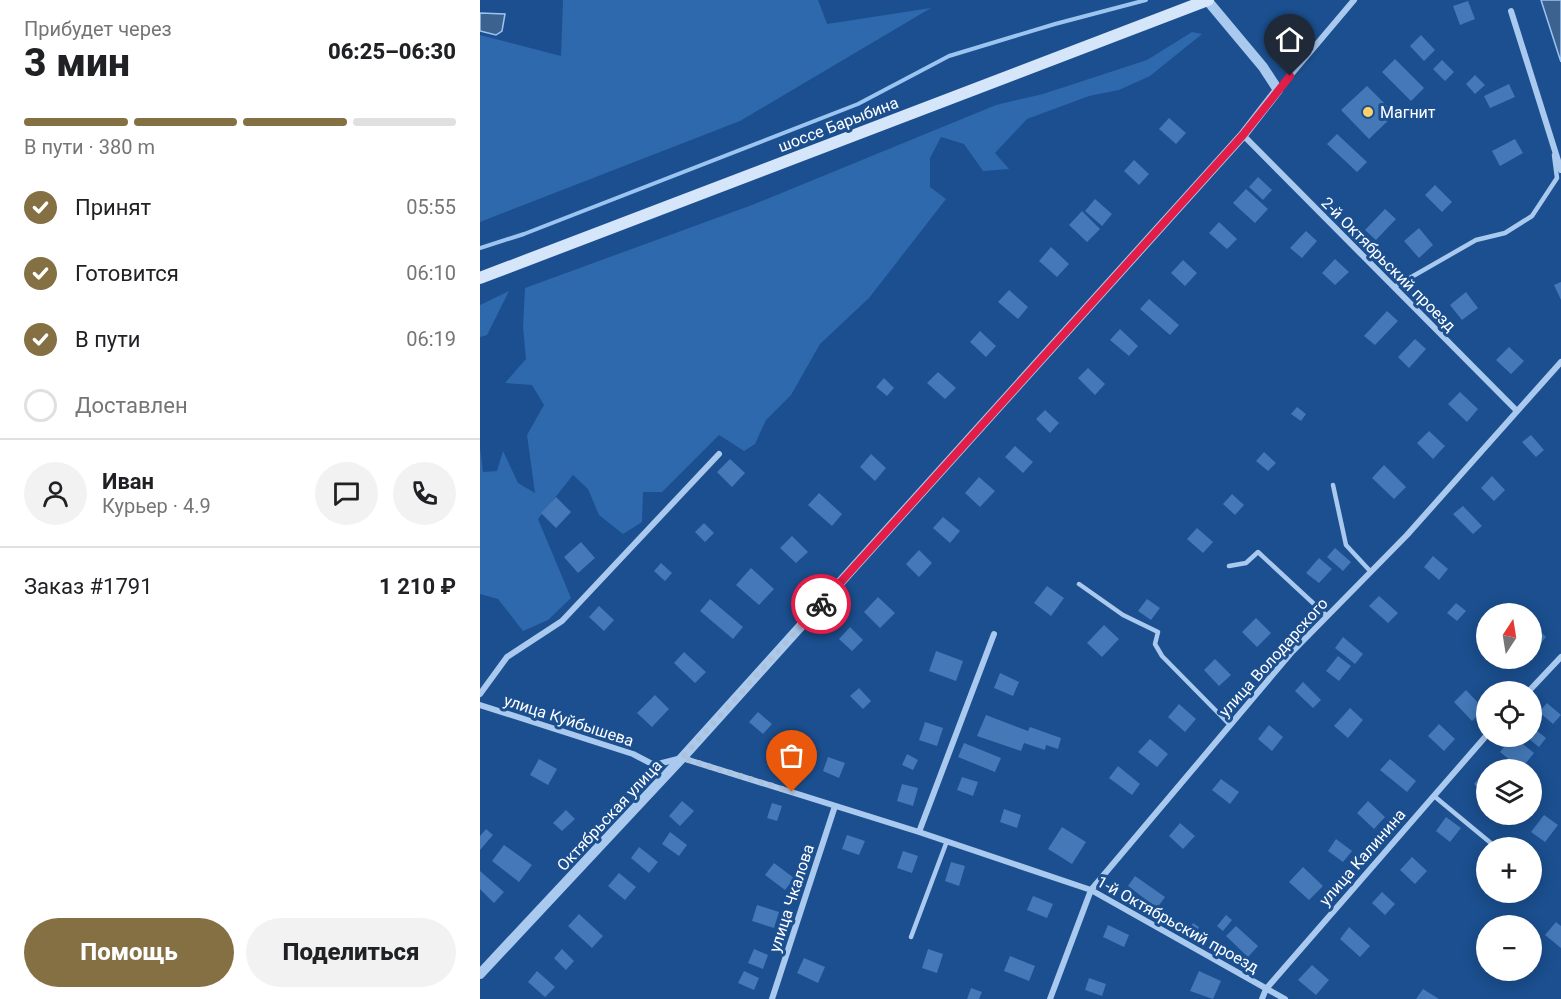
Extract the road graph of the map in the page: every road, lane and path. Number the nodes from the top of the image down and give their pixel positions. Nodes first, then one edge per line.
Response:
1 (1208, 0) edge
2 (1354, 0) edge
3 (1511, 11) dead end
4 (1278, 90) junction
5 (1243, 135) junction
6 (1554, 155) junction
7 (1561, 170) edge
8 (480, 278) edge
9 (1394, 287) junction
10 (1561, 362) edge
11 (1517, 411) junction
12 (719, 454) dead end
13 (1333, 485) dead end
14 (1229, 567) dead end
15 (1371, 572) junction
16 (1079, 584) dead end
17 (1327, 616) junction
18 (994, 634) dead end
19 (1561, 657) edge
20 (1538, 681) edge
21 (480, 694) edge
22 (480, 705) edge
23 (1230, 725) junction
24 (1476, 747) edge
25 (682, 758) junction
26 (1434, 796) junction
27 (835, 806) junction
28 (919, 832) junction
29 (1484, 837) edge
30 (947, 842) junction
31 (1091, 890) junction
32 (911, 937) dead end
33 (480, 974) edge
34 (1266, 989) junction
35 (772, 999) edge
36 (1050, 999) edge
37 (1263, 999) edge
38 (1285, 999) edge

1 - 4 street
1 - 8 main road, шоссе Барыбина
2 - 4 street, Октябрьская улица
3 - 6 street
4 - 5 street, Октябрьская улица
5 - 9 street, 2-й Октябрьский проезд
5 - 25 street, Октябрьская улица
6 - 7 street
6 - 9 lane
9 - 11 street, 2-й Октябрьский проезд
10 - 11 street, улица Володарского
11 - 15 street, улица Володарского
12 - 21 street
13 - 15 lane
14 - 17 lane
15 - 17 street, улица Володарского
16 - 23 lane
17 - 23 street, улица Володарского
18 - 28 street
19 - 20 street
22 - 25 street, улица Куйбышева
23 - 31 street, улица Володарского
24 - 26 street, улица Калинина
25 - 27 street, 1-й Октябрьский проезд
25 - 33 street, Октябрьская улица
26 - 29 lane
26 - 34 street, улица Калинина
27 - 28 street, 1-й Октябрьский проезд
27 - 35 street, улица Чкалова
28 - 30 street, 1-й Октябрьский проезд
30 - 31 street, 1-й Октябрьский проезд
30 - 32 lane
31 - 34 street, 1-й Октябрьский проезд
31 - 36 street, улица Володарского
34 - 37 street, улица Калинина
34 - 38 street, 1-й Октябрьский проезд

